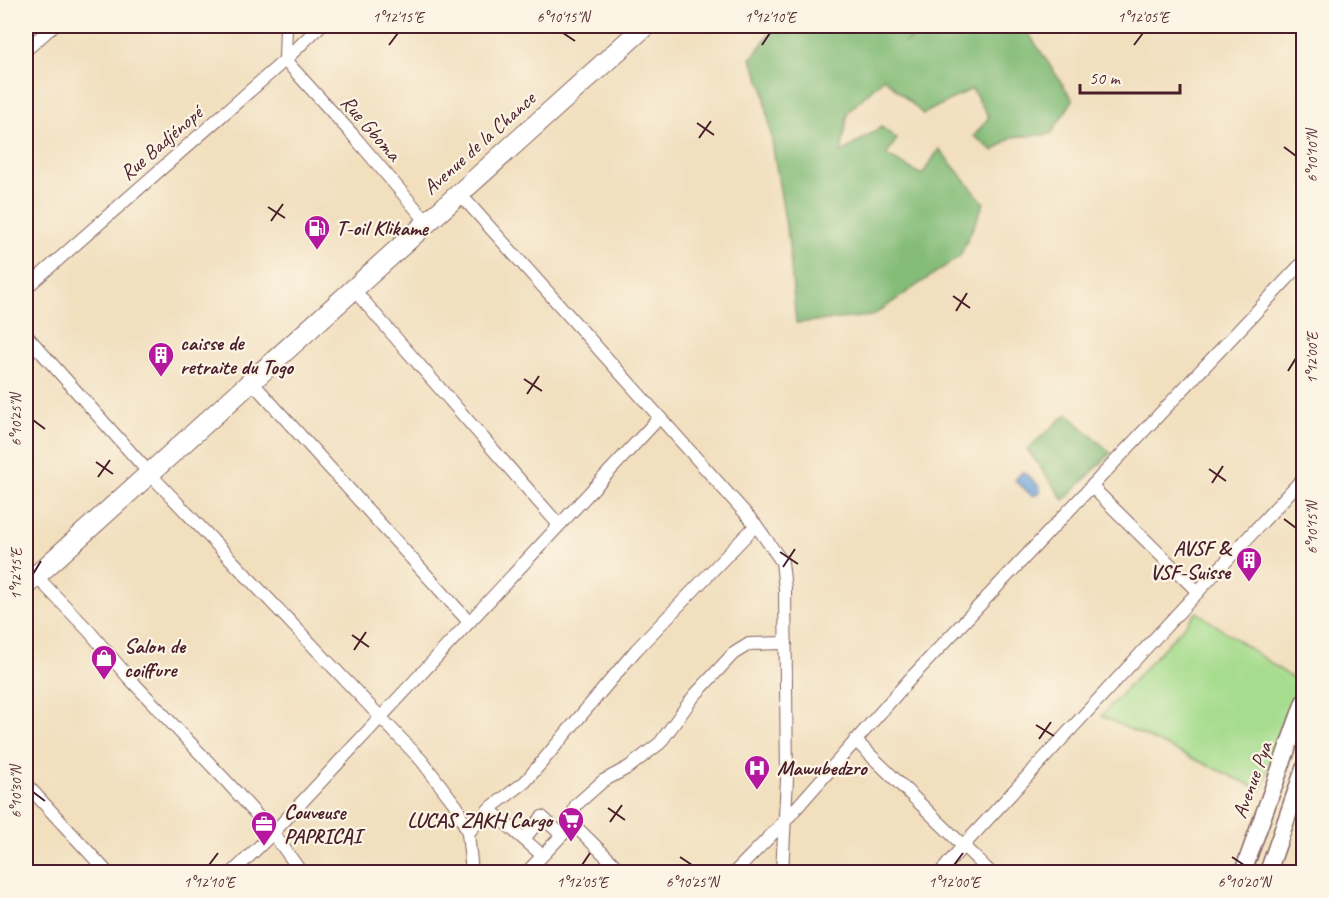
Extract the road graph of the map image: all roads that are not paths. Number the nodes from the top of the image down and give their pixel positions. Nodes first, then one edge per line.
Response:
1 (53, 26) edge
2 (286, 26) edge
3 (320, 26) edge
4 (645, 26) edge
5 (26, 50) edge
6 (285, 60) junction
7 (460, 194) junction
8 (427, 222) junction
9 (1304, 261) edge
10 (1299, 274) edge
11 (26, 288) edge
12 (354, 290) junction
13 (26, 335) edge
14 (252, 382) junction
15 (659, 418) junction
16 (150, 474) junction
17 (1304, 477) edge
18 (1091, 486) junction
19 (559, 525) junction
20 (756, 525) junction
21 (31, 581) edge
22 (1198, 592) junction
23 (469, 622) junction
24 (786, 643) junction
25 (1304, 702) edge
26 (381, 717) junction
27 (855, 740) junction
28 (1304, 769) edge
29 (26, 784) edge
30 (489, 809) junction
31 (571, 822) junction
32 (784, 822) junction
33 (273, 833) junction
34 (468, 833) junction
35 (562, 835) junction
36 (524, 839) junction
37 (962, 847) junction
38 (542, 855) junction
39 (107, 873) edge
40 (233, 873) edge
41 (301, 873) edge
42 (472, 873) edge
43 (527, 873) edge
44 (622, 873) edge
45 (735, 873) edge
46 (782, 873) edge
47 (941, 873) edge
48 (990, 873) edge
49 (1243, 873) edge
50 (1268, 873) edge

1 - 5 street
2 - 6 street
3 - 6 street, Rue Badjénopé
4 - 7 main road, Avenue de la Chance
6 - 8 street, Rue Gboma
6 - 11 street, Rue Badjénopé
7 - 8 main road, Avenue de la Chance
7 - 15 street
8 - 12 main road, Avenue de la Chance
9 - 10 street
10 - 18 street
12 - 14 main road, Avenue de la Chance
12 - 19 street
13 - 16 street
14 - 16 main road, Avenue de la Chance
14 - 23 street
15 - 19 street
15 - 20 street
16 - 21 main road, Avenue de la Chance
16 - 26 street
17 - 22 street
18 - 22 street
18 - 27 street
19 - 23 street
20 - 24 street
20 - 30 street
21 - 33 street
22 - 37 street
23 - 26 street
24 - 31 street
24 - 32 street
25 - 49 main road, Avenue Pya
26 - 33 street
26 - 34 street
27 - 32 street
27 - 37 street
28 - 50 main road
29 - 39 street
30 - 34 street
30 - 36 street
31 - 35 street
31 - 44 street
32 - 45 street
32 - 46 street
33 - 40 street
33 - 41 street
34 - 42 street
35 - 36 street
35 - 38 street
36 - 38 street
37 - 47 street
37 - 48 street
38 - 43 street

